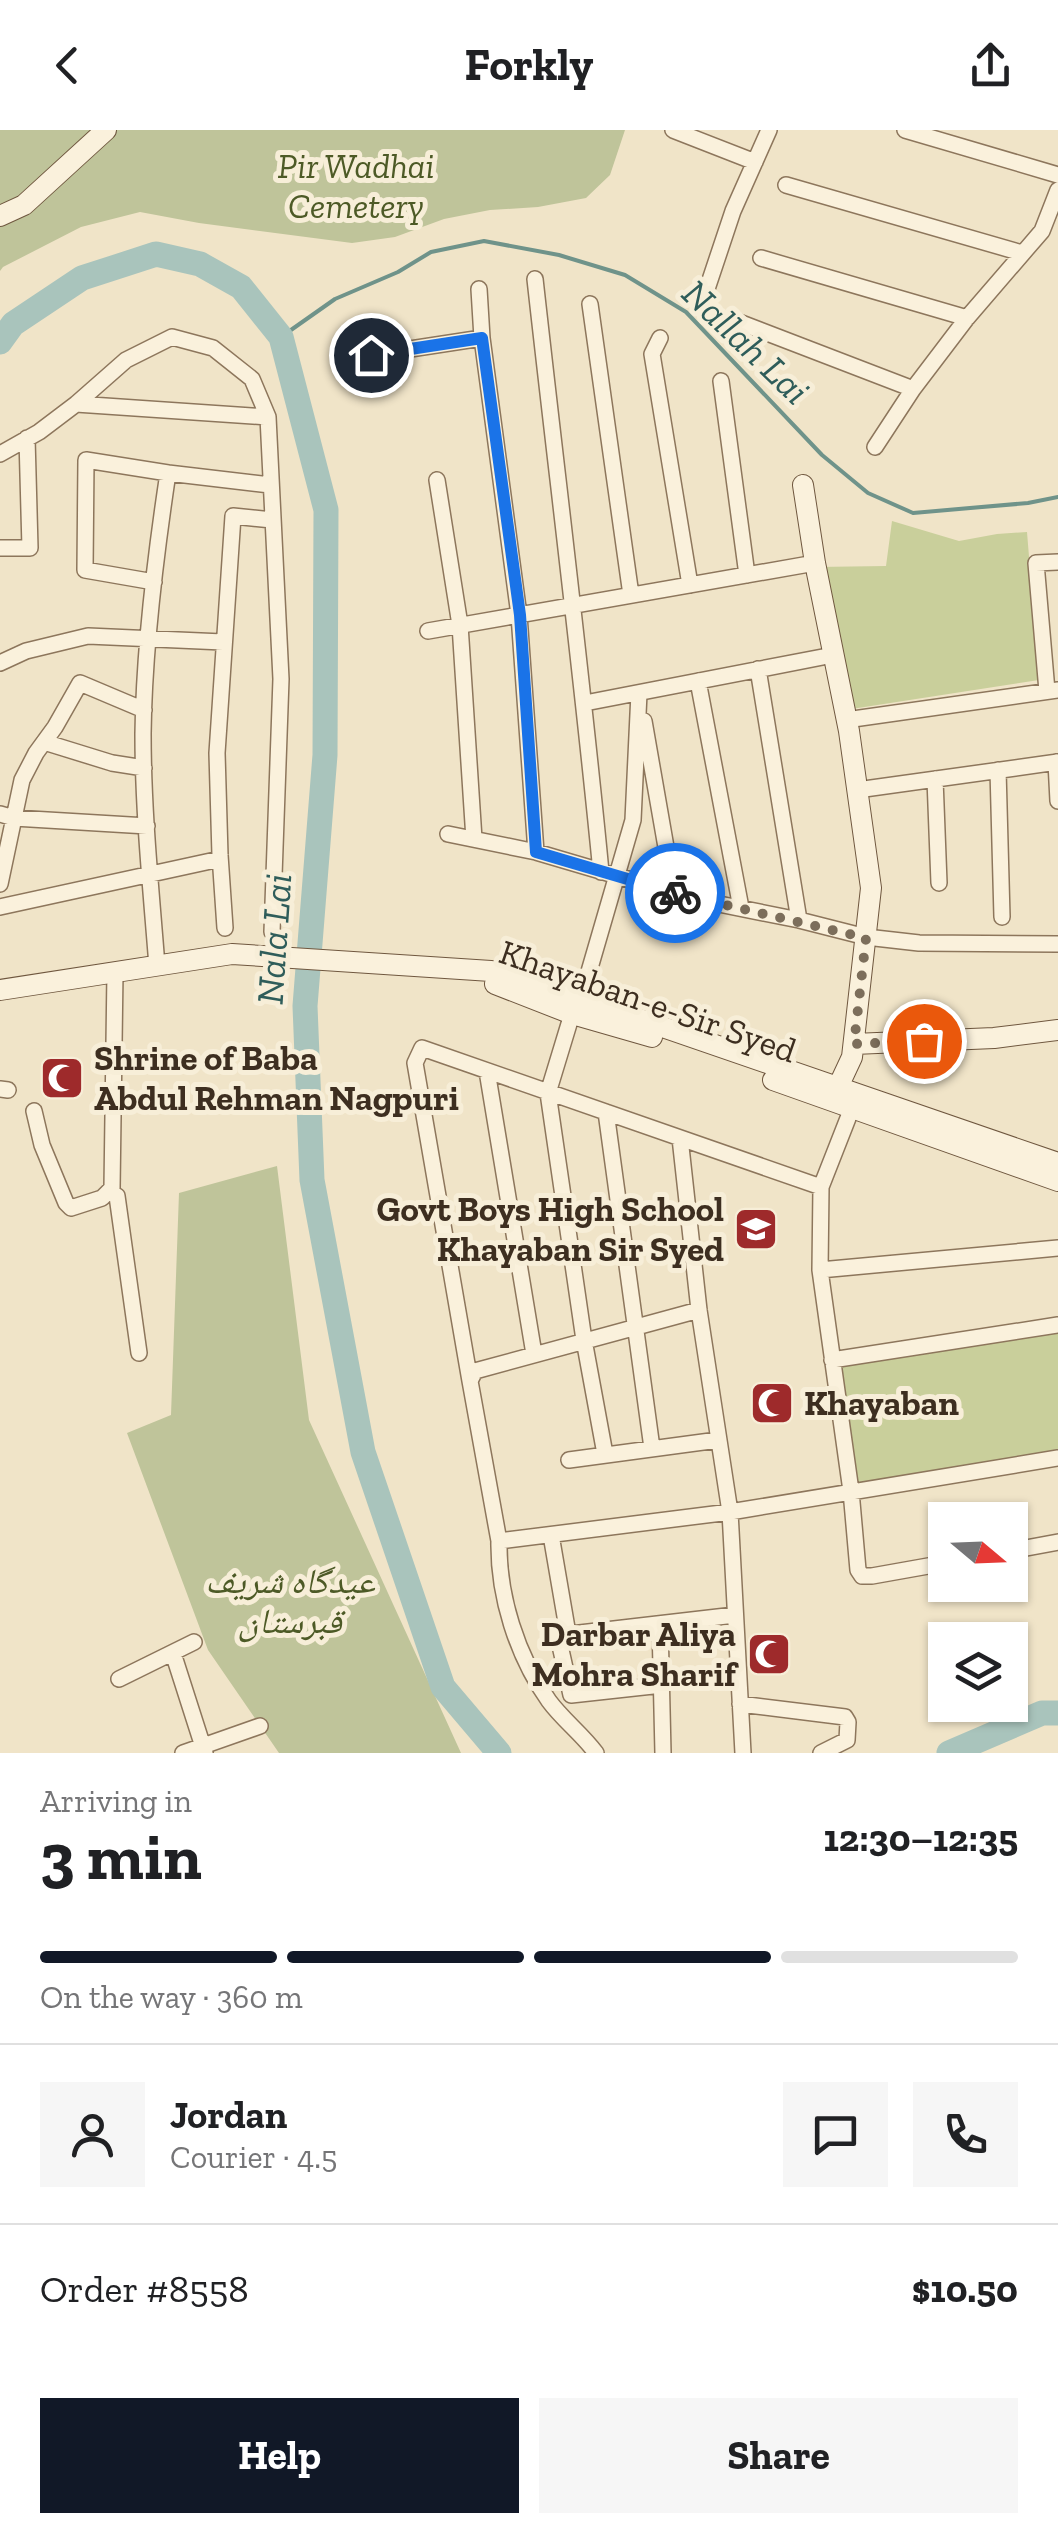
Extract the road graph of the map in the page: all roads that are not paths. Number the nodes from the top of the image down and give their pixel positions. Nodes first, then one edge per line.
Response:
1 (106, 130) edge
2 (673, 130) edge
3 (769, 130) edge
4 (905, 130) edge
5 (755, 162) junction
6 (1058, 175) edge
7 (786, 185) dead end
8 (1058, 190) edge
9 (0, 216) edge
10 (1022, 254) junction
11 (761, 258) dead end
12 (535, 279) dead end
13 (479, 289) dead end
14 (705, 296) dead end
15 (590, 304) dead end
16 (967, 318) junction
17 (736, 322) dead end
18 (482, 338) junction
19 (660, 338) dead end
20 (371, 355) dead end
21 (721, 382) dead end
22 (913, 389) junction
23 (76, 404) junction
24 (268, 418) junction
25 (27, 438) junction
26 (875, 447) dead end
27 (0, 454) edge
28 (168, 473) junction
29 (436, 480) dead end
30 (270, 485) junction
31 (803, 485) dead end
32 (272, 520) junction
33 (0, 548) edge
34 (1058, 562) edge
35 (815, 564) junction
36 (747, 575) junction
37 (154, 582) junction
38 (690, 585) junction
39 (632, 596) junction
40 (571, 606) junction
41 (520, 615) junction
42 (460, 625) junction
43 (428, 631) dead end
44 (1050, 631) edge
45 (148, 637) junction
46 (224, 642) junction
47 (834, 655) junction
48 (0, 663) edge
49 (758, 670) junction
50 (698, 681) junction
51 (1052, 690) edge
52 (639, 692) junction
53 (585, 703) junction
54 (144, 710) junction
55 (846, 720) junction
56 (44, 742) junction
57 (1057, 762) edge
58 (144, 768) junction
59 (998, 770) junction
60 (935, 779) junction
61 (857, 790) junction
62 (1058, 801) edge
63 (7, 816) edge
64 (147, 826) junction
65 (448, 834) dead end
66 (474, 839) junction
67 (536, 852) junction
68 (220, 860) junction
69 (150, 874) junction
70 (609, 874) junction
71 (940, 883) dead end
72 (0, 884) edge
73 (674, 892) junction
74 (0, 907) edge
75 (741, 908) junction
76 (1002, 917) dead end
77 (799, 920) junction
78 (225, 928) dead end
79 (272, 932) dead end
80 (866, 938) junction
81 (1058, 944) edge
82 (157, 966) junction
83 (116, 972) junction
84 (0, 990) edge
85 (576, 1006) junction
86 (1058, 1030) edge
87 (854, 1044) junction
88 (487, 1071) junction
89 (838, 1088) junction
90 (548, 1092) junction
91 (852, 1108) junction
92 (34, 1111) dead end
93 (606, 1112) junction
94 (680, 1138) junction
95 (1058, 1163) edge
96 (1058, 1181) edge
97 (821, 1187) junction
98 (108, 1192) junction
99 (1058, 1248) edge
100 (820, 1270) junction
101 (700, 1310) junction
102 (1058, 1325) edge
103 (636, 1327) junction
104 (584, 1340) junction
105 (139, 1353) dead end
106 (534, 1354) junction
107 (832, 1360) junction
108 (470, 1381) junction
109 (718, 1440) junction
110 (652, 1448) junction
111 (605, 1454) junction
112 (1058, 1458) edge
113 (570, 1460) dead end
114 (851, 1492) junction
115 (730, 1512) junction
116 (551, 1535) junction
117 (499, 1541) junction
118 (1058, 1542) edge
119 (1028, 1548) edge
120 (928, 1566) edge
121 (735, 1615) junction
122 (660, 1624) junction
123 (567, 1628) junction
124 (194, 1642) dead end
125 (173, 1653) junction
126 (119, 1679) dead end
127 (662, 1685) junction
128 (740, 1704) junction
129 (260, 1726) dead end
130 (204, 1750) edge
131 (183, 1753) edge
132 (596, 1753) edge
133 (663, 1753) edge
134 (743, 1753) edge
135 (821, 1753) edge

1 - 9 main road
2 - 5 street
3 - 5 street
4 - 6 street
5 - 14 street
7 - 10 street
8 - 10 street
10 - 16 street
11 - 16 street
12 - 40 street
13 - 18 street
15 - 39 street
16 - 22 street
17 - 22 street
18 - 20 street
18 - 41 street
19 - 38 street
21 - 36 street
22 - 26 street
23 - 24 street
23 - 24 street
23 - 25 street
24 - 30 street
25 - 27 street
25 - 33 street
28 - 30 street
28 - 37 street
28 - 37 street
29 - 42 street
30 - 32 street
31 - 35 main road
32 - 46 street
32 - 79 street
34 - 44 street
35 - 36 street
35 - 47 main road
36 - 38 street
37 - 45 street
38 - 39 street
39 - 40 street
40 - 41 street
40 - 53 street
41 - 42 street
41 - 67 street
42 - 43 street
42 - 66 street
44 - 51 street
45 - 46 street
45 - 48 street
45 - 54 street
46 - 68 street
47 - 49 street
47 - 55 main road
49 - 50 street
49 - 77 street
50 - 52 street
50 - 75 street
51 - 55 street
52 - 53 street
52 - 70 street
52 - 73 street
53 - 70 street
54 - 56 street
54 - 58 street
55 - 61 main road
56 - 58 street
56 - 63 street
57 - 59 street
57 - 62 street
58 - 64 street
59 - 60 street
59 - 76 street
60 - 61 street
60 - 71 street
61 - 80 main road
63 - 64 street
63 - 72 street
64 - 69 street
65 - 66 street
66 - 67 street
67 - 70 street
68 - 69 street
68 - 78 street
69 - 74 street
69 - 82 street
70 - 73 street
70 - 85 street
73 - 75 street
75 - 77 street
77 - 80 street
80 - 81 street
80 - 87 main road
82 - 83 main road
82 - 85 main road, Khayaban-e-Sir Syed
83 - 84 main road
83 - 98 street
85 - 89 main road, Khayaban-e-Sir Syed
85 - 90 street
85 - 91 main road, Khayaban-e-Sir Syed
86 - 87 main road
87 - 89 main road
88 - 90 street
88 - 106 street
88 - 108 street
89 - 95 main road, Khayaban-e-Sir Syed
90 - 93 street
90 - 104 street
91 - 96 main road, Khayaban-e-Sir Syed
91 - 97 street
92 - 98 street
93 - 94 street
93 - 103 street
94 - 97 street
94 - 101 street
97 - 100 street
98 - 105 street
99 - 100 street
100 - 107 street
101 - 103 street
101 - 109 street
102 - 107 street
103 - 104 street
103 - 110 street
104 - 106 street
104 - 111 street
106 - 108 street
107 - 114 street
108 - 117 street
109 - 110 street
109 - 115 street
110 - 111 street
111 - 113 street
112 - 114 street
114 - 115 street
114 - 120 street
115 - 116 street
115 - 121 street
116 - 117 street
116 - 123 street
117 - 132 street
118 - 119 street
121 - 122 street
121 - 128 street
122 - 123 street
122 - 127 street
123 - 127 street
124 - 125 street
125 - 126 street
125 - 130 street
127 - 133 street
128 - 134 street
128 - 135 street
129 - 130 street
130 - 131 street

